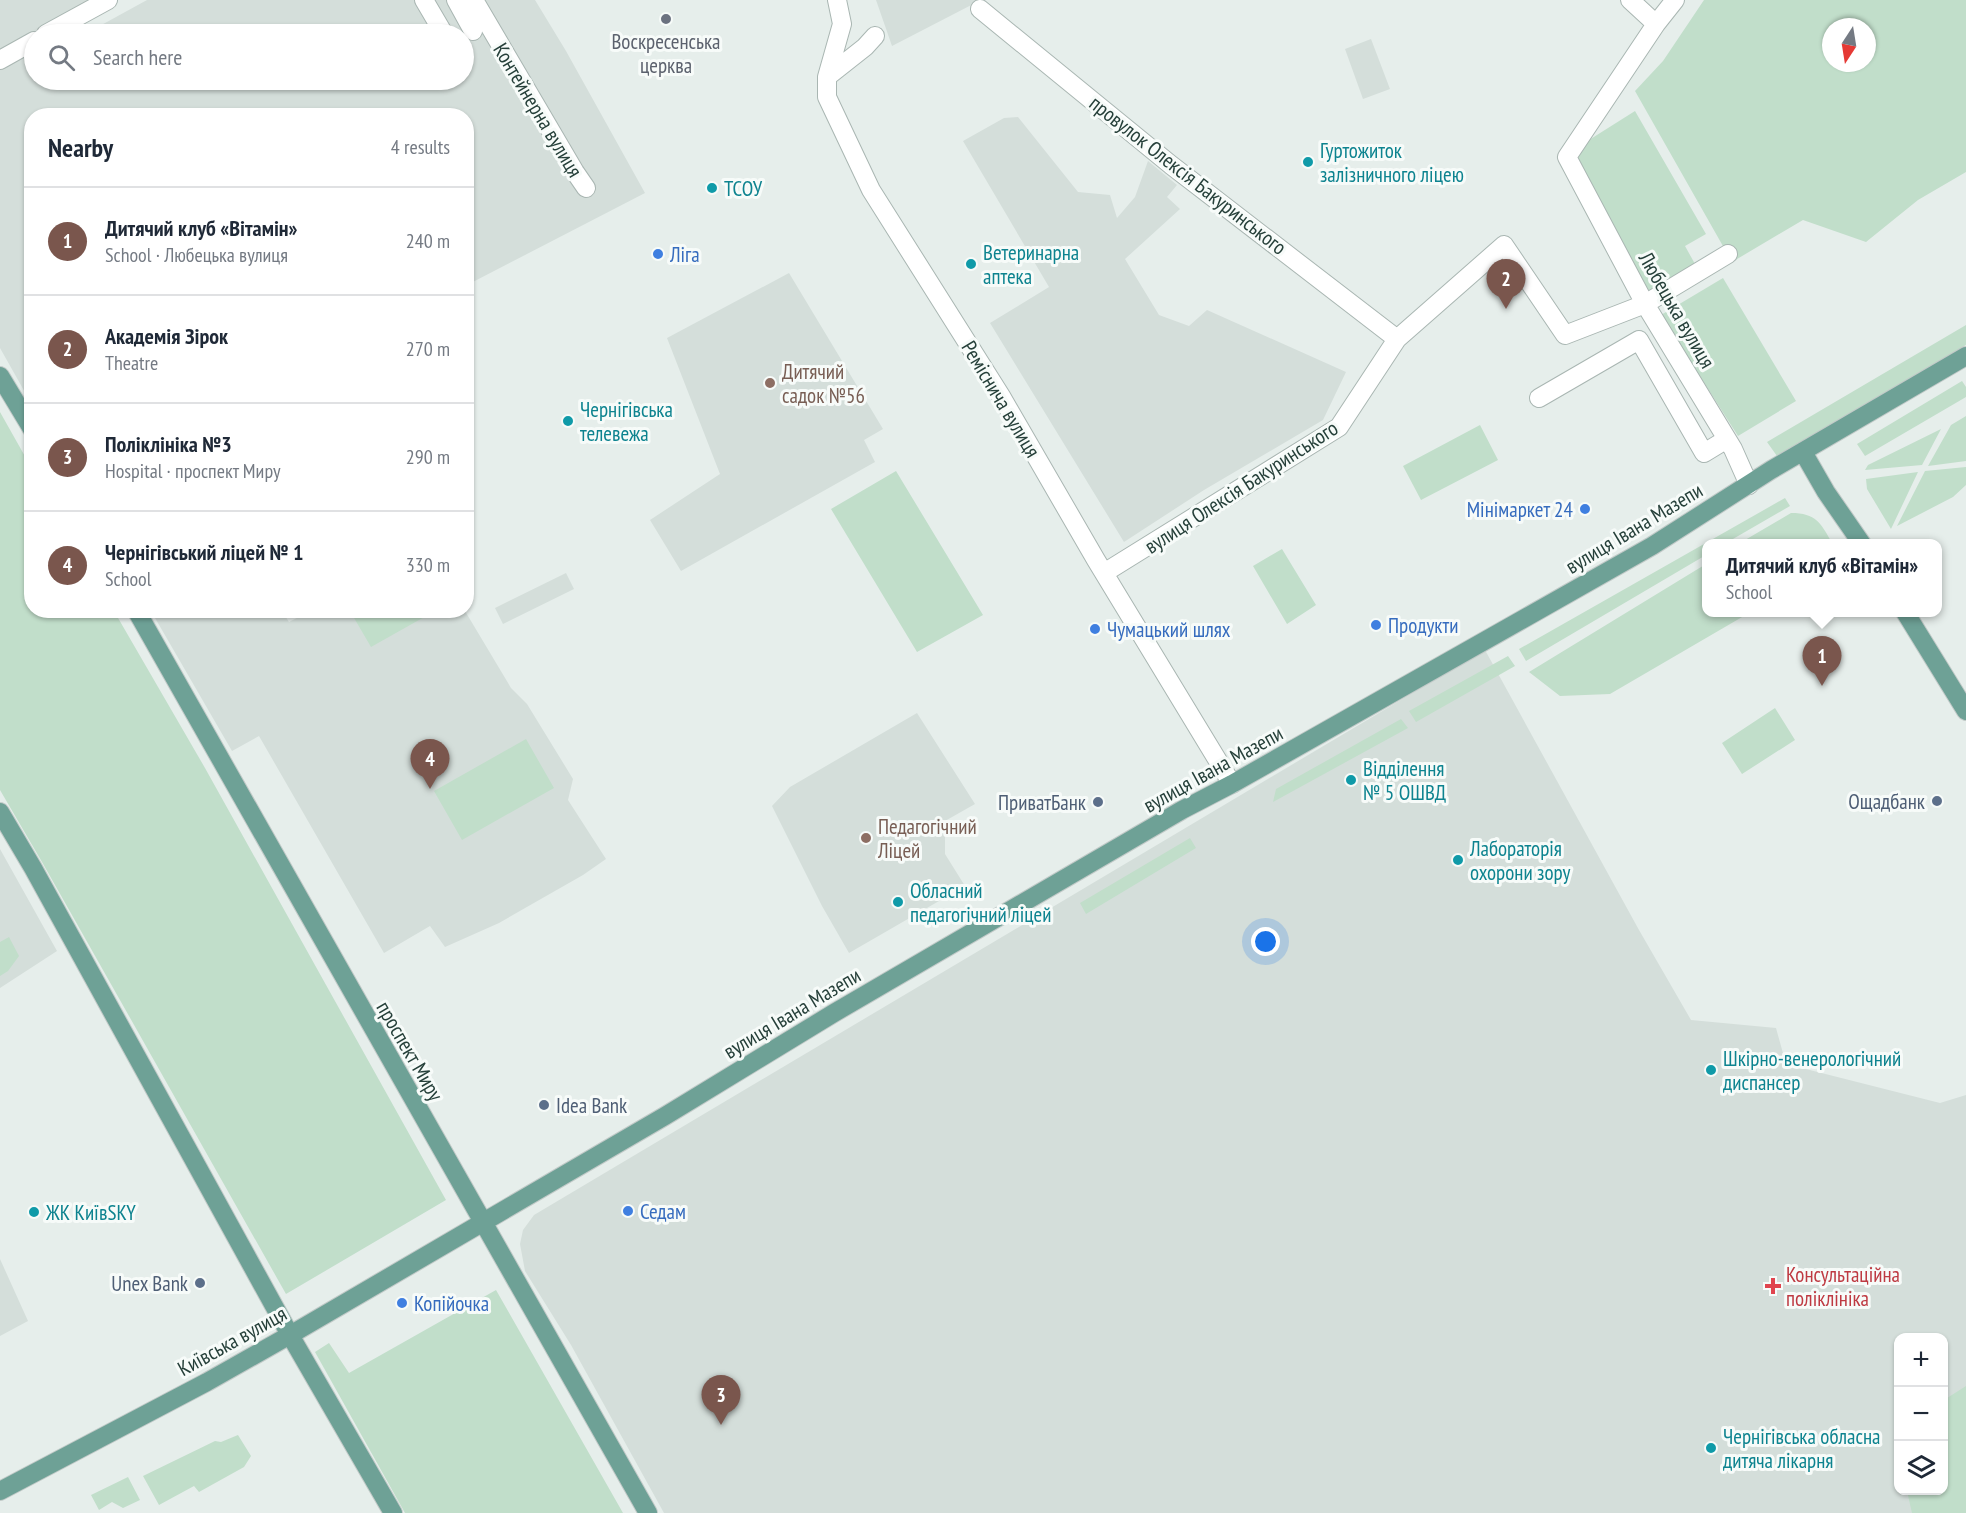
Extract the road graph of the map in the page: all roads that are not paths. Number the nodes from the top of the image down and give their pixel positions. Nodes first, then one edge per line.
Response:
1 (108, 0) edge
2 (424, 0) edge
3 (438, 0) edge
4 (456, 0) edge
5 (474, 0) edge
6 (837, 0) edge
7 (1630, 0) edge
8 (1675, 0) edge
9 (980, 9) dead end
10 (64, 24) edge
11 (438, 24) edge
12 (457, 24) edge
13 (462, 24) edge
14 (1656, 24) junction
15 (875, 36) dead end
16 (24, 47) edge
17 (0, 60) edge
18 (828, 77) junction
19 (586, 188) dead end
20 (1728, 254) dead end
21 (1645, 304) junction
22 (1397, 339) junction
23 (1966, 356) edge
24 (0, 376) edge
25 (1539, 398) dead end
26 (24, 416) edge
27 (1727, 439) junction
28 (1803, 452) junction
29 (1749, 484) junction
30 (1859, 539) edge
31 (1104, 573) junction
32 (1908, 617) edge
33 (141, 618) edge
34 (1966, 711) edge
35 (1232, 784) junction
36 (0, 812) edge
37 (482, 1222) junction
38 (290, 1335) junction
39 (0, 1491) edge
40 (393, 1513) edge
41 (648, 1513) edge

1 - 10 street
2 - 11 street
3 - 12 street, Контейнерна вулиця
4 - 13 street, Контейнерна вулиця
5 - 19 street, Контейнерна вулиця
6 - 18 street, Реміснича вулиця
7 - 14 street
8 - 14 street
9 - 22 street, провулок Олексія Бакуринського
14 - 21 street, Любецька вулиця
15 - 18 street
16 - 17 street
18 - 31 street, Реміснича вулиця
20 - 21 street
21 - 22 street, вулиця Олексія Бакуринського
21 - 27 street, Любецька вулиця
22 - 31 street, вулиця Олексія Бакуринського
23 - 28 main road, вулиця Івана Мазепи
24 - 26 main road
25 - 27 street
27 - 29 street, Любецька вулиця
28 - 29 main road, вулиця Івана Мазепи
28 - 30 main road
29 - 35 main road, вулиця Івана Мазепи
31 - 35 street, Реміснича вулиця
32 - 34 main road
33 - 37 main road, проспект Миру
35 - 37 main road, вулиця Івана Мазепи
36 - 38 main road
37 - 38 main road, Київська вулиця
37 - 41 main road, проспект Миру
38 - 39 main road, Київська вулиця
38 - 40 main road

